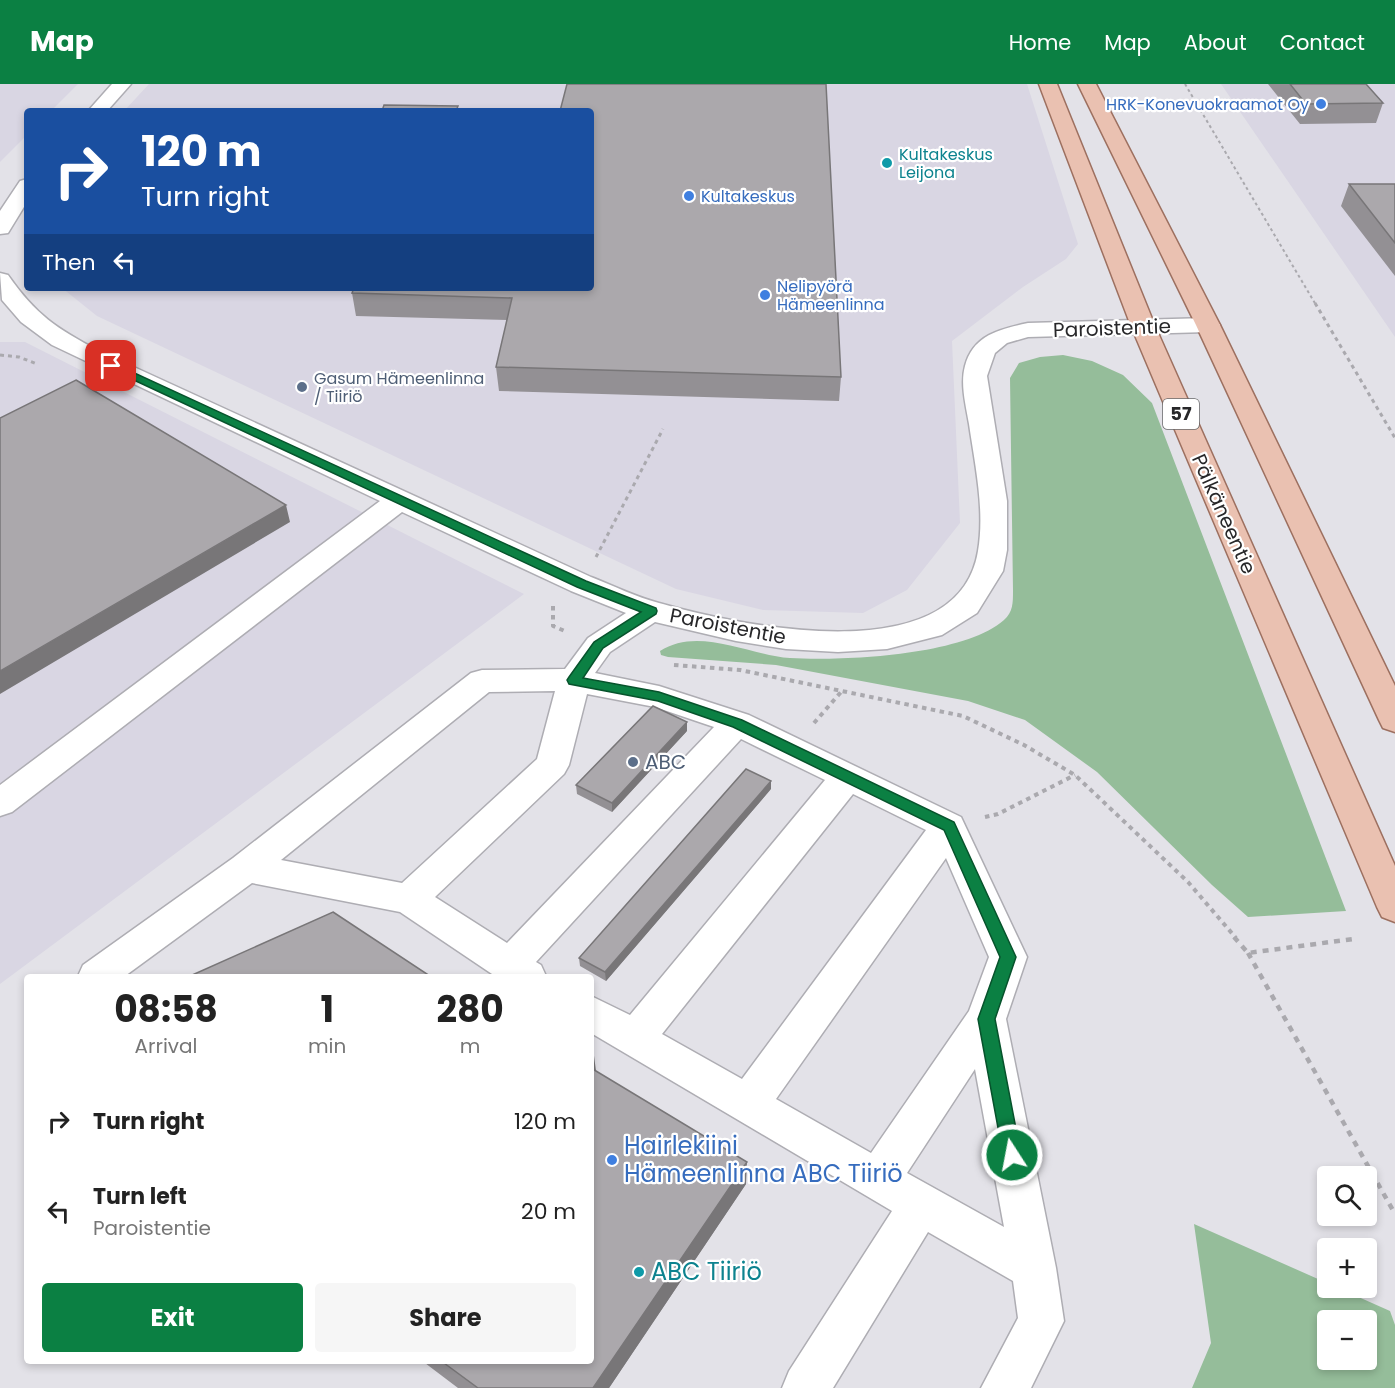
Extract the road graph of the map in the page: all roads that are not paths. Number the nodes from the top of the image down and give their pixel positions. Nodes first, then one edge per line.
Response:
1 (122, 84) edge
2 (1048, 84) edge
3 (1087, 84) edge
4 (99, 108) edge
5 (24, 189) edge
6 (2, 220) edge
7 (0, 280) edge
8 (27, 318) junction
9 (0, 325) edge
10 (1208, 325) junction
11 (1143, 326) junction
12 (401, 499) junction
13 (651, 611) junction
14 (574, 680) junction
15 (1395, 720) edge
16 (737, 723) junction
17 (848, 776) junction
18 (0, 803) edge
19 (949, 826) junction
20 (246, 868) junction
21 (409, 899) junction
22 (1395, 907) edge
23 (518, 971) edge
24 (100, 974) edge
25 (594, 1015) edge
26 (986, 1019) junction
27 (635, 1038) junction
28 (749, 1103) junction
29 (877, 1181) junction
30 (920, 1206) junction
31 (1034, 1268) junction
32 (806, 1388) edge
33 (1005, 1388) edge

1 - 4 street
2 - 11 main road, Pälkäneentie / 57
3 - 10 main road
5 - 6 street
7 - 8 street, Paroistentie
8 - 9 street
8 - 12 street, Paroistentie
10 - 11 street, Paroistentie
10 - 15 main road
11 - 13 street, Paroistentie
11 - 22 main road, Pälkäneentie / 57
12 - 13 street, Paroistentie
12 - 18 street
13 - 14 street
14 - 16 street
14 - 20 street
14 - 21 street
16 - 17 street
16 - 23 street
17 - 19 street
17 - 27 street
19 - 26 street
19 - 28 street
20 - 21 street
20 - 24 street
21 - 23 street
25 - 27 street
26 - 29 street
26 - 31 street
27 - 28 street
28 - 29 street
29 - 30 street
30 - 31 street
30 - 32 street
31 - 33 street

